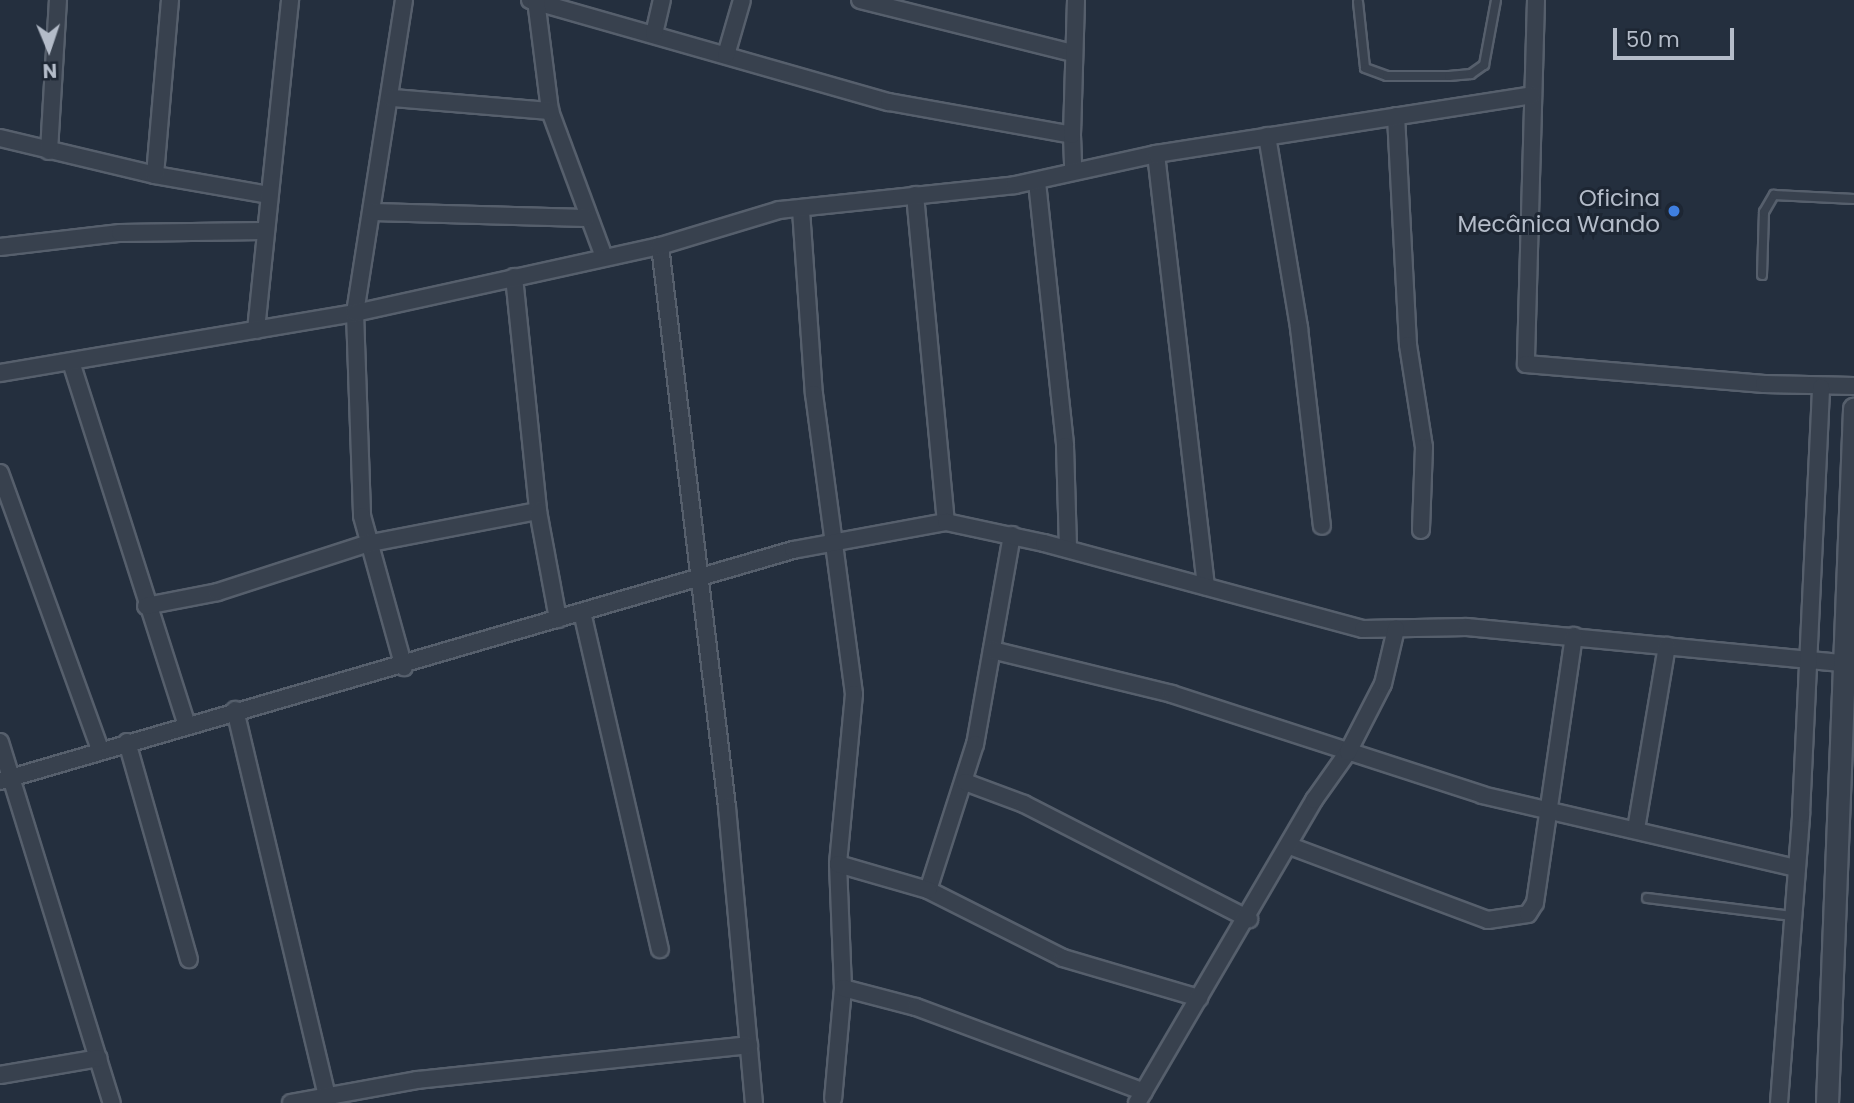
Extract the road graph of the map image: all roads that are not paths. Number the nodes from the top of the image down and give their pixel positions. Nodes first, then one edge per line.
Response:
1 (58, 0) edge
2 (170, 0) edge
3 (290, 0) edge
4 (404, 0) edge
5 (534, 0) edge
6 (662, 0) edge
7 (742, 0) edge
8 (860, 0) edge
9 (1076, 0) edge
10 (1496, 0) edge
11 (1536, 0) edge
12 (1358, 2) dead end
13 (654, 34) junction
14 (1072, 53) junction
15 (726, 55) junction
16 (1532, 95) junction
17 (392, 98) junction
18 (550, 111) junction
19 (1396, 116) junction
20 (1072, 135) junction
21 (1267, 136) junction
22 (0, 138) edge
23 (49, 151) junction
24 (1156, 153) junction
25 (1073, 170) junction
26 (155, 175) junction
27 (1037, 182) junction
28 (268, 195) junction
29 (915, 195) junction
30 (1854, 199) edge
31 (801, 210) junction
32 (373, 212) junction
33 (586, 218) junction
34 (263, 232) junction
35 (660, 246) junction
36 (0, 247) edge
37 (604, 257) junction
38 (1762, 275) dead end
39 (514, 277) junction
40 (355, 313) junction
41 (256, 330) junction
42 (71, 362) junction
43 (0, 373) edge
44 (1854, 386) edge
45 (1821, 387) junction
46 (1854, 409) edge
47 (0, 473) edge
48 (538, 511) junction
49 (946, 522) junction
50 (1322, 526) dead end
51 (1421, 530) dead end
52 (1012, 535) junction
53 (833, 541) junction
54 (366, 544) junction
55 (1069, 549) junction
56 (697, 577) junction
57 (1206, 586) junction
58 (146, 606) junction
59 (582, 612) junction
60 (558, 619) junction
61 (1396, 629) junction
62 (1574, 636) junction
63 (1667, 646) junction
64 (992, 650) junction
65 (1808, 660) junction
66 (1843, 663) junction
67 (404, 667) junction
68 (235, 710) junction
69 (187, 724) junction
70 (127, 742) junction
71 (0, 743) edge
72 (100, 750) junction
73 (1348, 752) junction
74 (6, 779) edge
75 (965, 782) junction
76 (1548, 811) junction
77 (1636, 830) junction
78 (1290, 846) junction
79 (838, 864) junction
80 (1796, 868) junction
81 (928, 890) junction
82 (1647, 898) dead end
83 (1792, 916) junction
84 (1249, 919) junction
85 (660, 949) dead end
86 (189, 960) dead end
87 (843, 988) junction
88 (1199, 998) junction
89 (749, 1045) junction
90 (99, 1058) junction
91 (0, 1075) edge
92 (327, 1095) junction
93 (1140, 1098) edge
94 (833, 1099) dead end
95 (299, 1102) edge
96 (112, 1103) edge
97 (754, 1103) edge
98 (1779, 1103) edge
99 (1828, 1103) edge

1 - 23 street
2 - 26 street
3 - 28 street
4 - 17 street
5 - 13 street
5 - 18 street
6 - 13 street
7 - 15 street
8 - 14 street
9 - 14 street
10 - 12 lane
11 - 16 street
13 - 15 street
14 - 20 street
15 - 20 street
16 - 19 street
16 - 45 street
17 - 18 street
17 - 32 street
18 - 33 street
19 - 21 street
19 - 51 street
20 - 25 street
21 - 24 street
21 - 50 street
22 - 23 street
23 - 26 street
24 - 25 street
24 - 57 street
25 - 27 street
26 - 28 street
27 - 29 street
27 - 55 street
28 - 34 street
29 - 31 street
29 - 49 street
30 - 38 lane
31 - 35 street
31 - 53 street
32 - 33 street
32 - 40 street
33 - 37 street
34 - 36 street
34 - 41 street
35 - 37 street
35 - 56 street
37 - 39 street
39 - 40 street
39 - 48 street
40 - 41 street
40 - 54 street
41 - 42 street
42 - 43 street
42 - 58 street
44 - 45 street
45 - 65 street
46 - 66 street
47 - 72 street
48 - 54 street
48 - 60 street
49 - 52 street
49 - 53 street
52 - 55 street
52 - 64 street
53 - 56 street
53 - 79 street
54 - 58 street
54 - 67 street
55 - 57 street
56 - 59 street
56 - 89 street
57 - 61 street
58 - 69 street
59 - 60 street
59 - 85 street
60 - 67 street
61 - 62 street
61 - 73 street
62 - 63 street
62 - 76 street
63 - 65 street
63 - 77 street
64 - 73 street
64 - 75 street
65 - 66 street
65 - 80 street
66 - 99 street
67 - 68 street
68 - 69 street
68 - 92 street
69 - 70 street
70 - 72 street
70 - 86 street
71 - 74 street
72 - 74 street
73 - 76 street
73 - 78 street
74 - 90 street
75 - 81 street
75 - 84 street
76 - 77 street
76 - 78 street
77 - 80 street
78 - 84 street
79 - 81 street
79 - 87 street
80 - 83 street
81 - 88 street
82 - 83 lane
83 - 98 street
84 - 88 street
87 - 93 street
87 - 94 street
88 - 93 street
89 - 92 street
89 - 97 street
90 - 91 street
90 - 96 street
92 - 95 street

